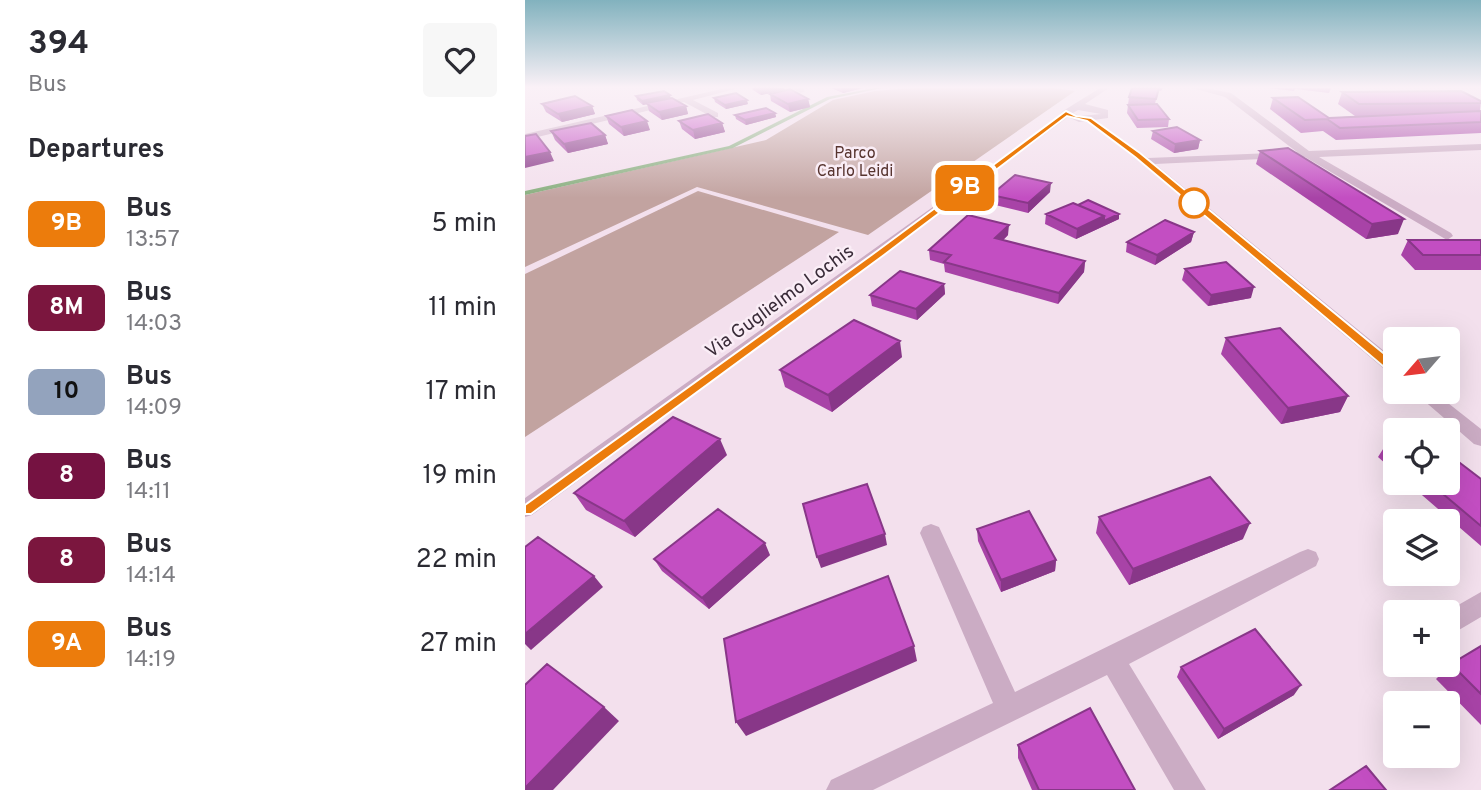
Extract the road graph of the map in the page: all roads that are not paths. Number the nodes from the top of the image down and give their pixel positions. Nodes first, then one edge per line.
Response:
1 (576, 125) edge
2 (1052, 125) edge
3 (1093, 125) edge
4 (1112, 125) edge
5 (1268, 125) edge
6 (525, 137) edge
7 (1481, 147) edge
8 (1305, 153) junction
9 (1141, 158) junction
10 (1447, 236) dead end
11 (1383, 359) edge
12 (1438, 404) edge
13 (1481, 439) edge
14 (525, 509) edge
15 (931, 533) dead end
16 (1308, 559) dead end
17 (1481, 603) edge
18 (1460, 617) edge
19 (1112, 659) junction
20 (1009, 709) junction
21 (841, 790) edge
22 (1191, 790) edge

1 - 6 street
2 - 14 street, Via Guglielmo Lochis
3 - 9 street
4 - 9 street
5 - 8 street
7 - 8 street
8 - 9 street
8 - 10 street
9 - 11 street
12 - 13 street
15 - 20 street
16 - 19 street
17 - 18 street
19 - 20 street
19 - 22 street
20 - 21 street

